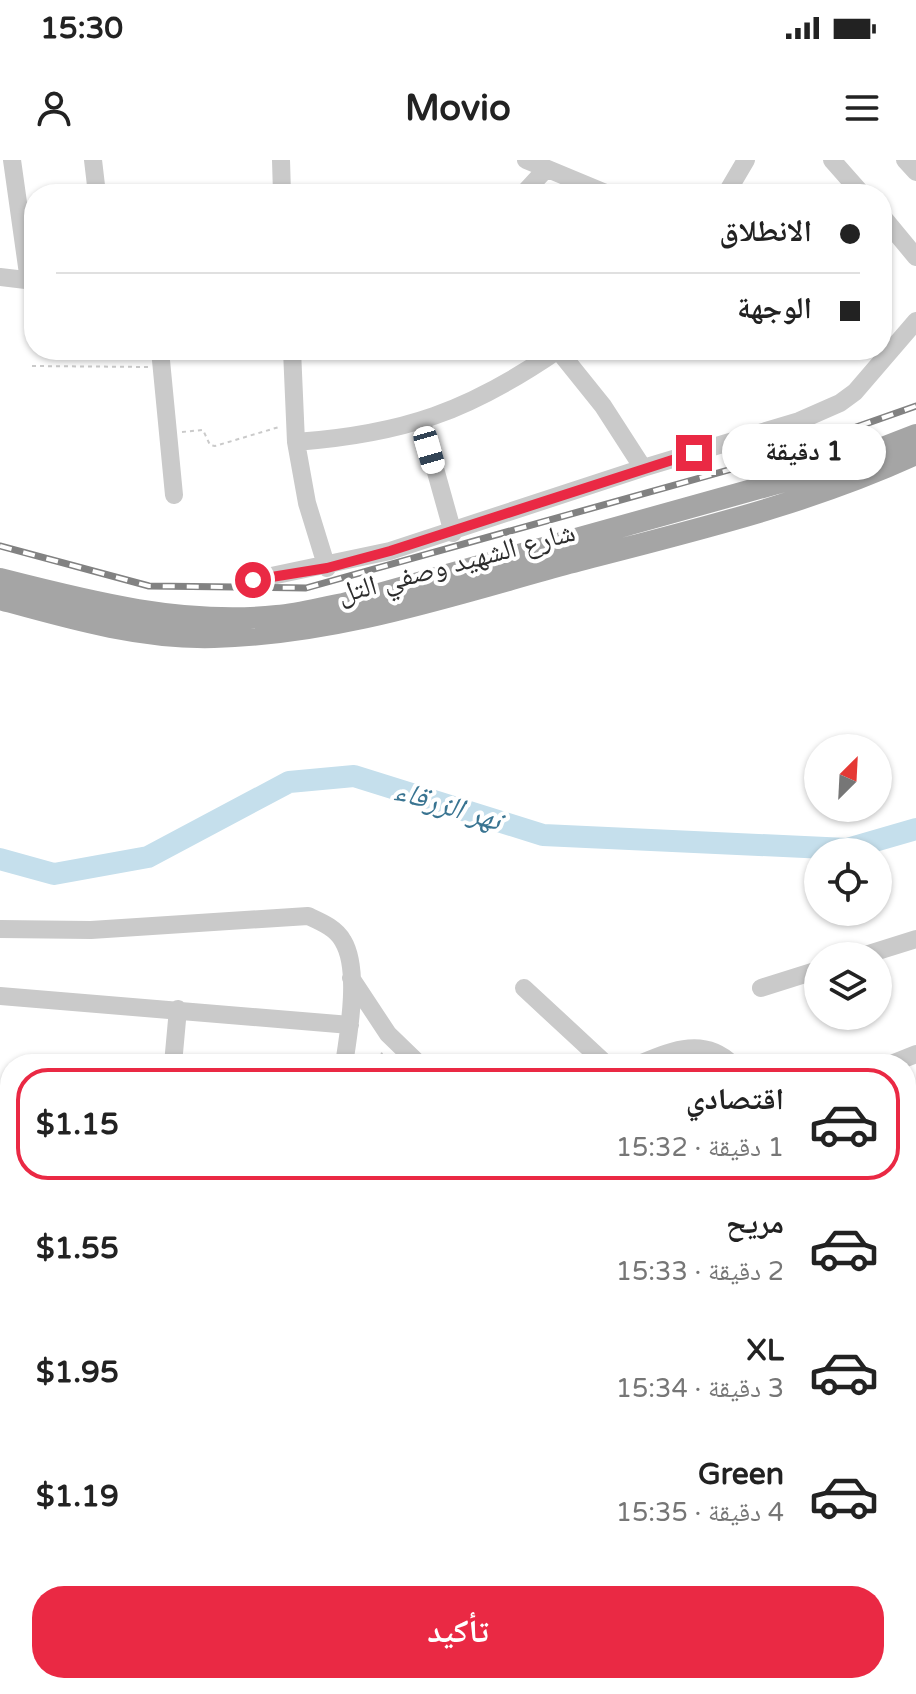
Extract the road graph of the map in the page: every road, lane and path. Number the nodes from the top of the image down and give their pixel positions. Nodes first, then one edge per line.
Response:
1 (12, 160) edge
2 (96, 160) edge
3 (281, 160) edge
4 (526, 160) edge
5 (746, 160) edge
6 (832, 160) edge
7 (905, 160) edge
8 (546, 169) junction
9 (916, 172) edge
10 (97, 184) edge
11 (282, 184) edge
12 (532, 184) edge
13 (583, 184) edge
14 (732, 184) edge
15 (853, 184) edge
16 (892, 228) edge
17 (24, 233) edge
18 (916, 257) edge
19 (0, 277) edge
20 (24, 280) edge
21 (916, 321) edge
22 (892, 336) edge
23 (143, 360) edge
24 (161, 360) edge
25 (292, 360) edge
26 (543, 360) edge
27 (566, 360) edge
28 (875, 360) edge
29 (32, 366) dead end
30 (422, 422) junction
31 (295, 433) junction
32 (169, 434) junction
33 (916, 435) edge
34 (916, 454) edge
35 (643, 468) junction
36 (174, 495) dead end
37 (453, 533) junction
38 (327, 568) junction
39 (0, 579) edge
40 (253, 580) dead end
41 (0, 599) edge
42 (0, 929) edge
43 (915, 942) edge
44 (892, 948) edge
45 (804, 974) edge
46 (351, 978) junction
47 (524, 988) dead end
48 (761, 988) dead end
49 (0, 996) edge
50 (178, 1009) junction
51 (350, 1025) junction
52 (174, 1054) edge
53 (346, 1054) edge
54 (409, 1054) edge
55 (595, 1054) edge
56 (667, 1054) edge
57 (716, 1054) edge

1 - 17 street
2 - 10 street
3 - 11 street
4 - 8 street
5 - 14 street
6 - 15 street
7 - 9 street
8 - 12 street
8 - 13 street
16 - 18 street
19 - 20 street
21 - 22 street
23 - 29 path
24 - 32 street
25 - 31 street
26 - 30 street
27 - 35 street
28 - 35 street
30 - 31 street
30 - 37 street
31 - 32 path
31 - 38 street
32 - 36 street
33 - 39 main road, شارع الشهيد وصفي التل
34 - 41 main road, شارع الشهيد وصفي التل
35 - 37 street
37 - 38 street
38 - 40 street
42 - 46 street
43 - 44 street
45 - 48 street
46 - 51 street
46 - 54 street
47 - 55 street
49 - 50 street
50 - 51 street
50 - 52 street
51 - 53 street
56 - 57 street

